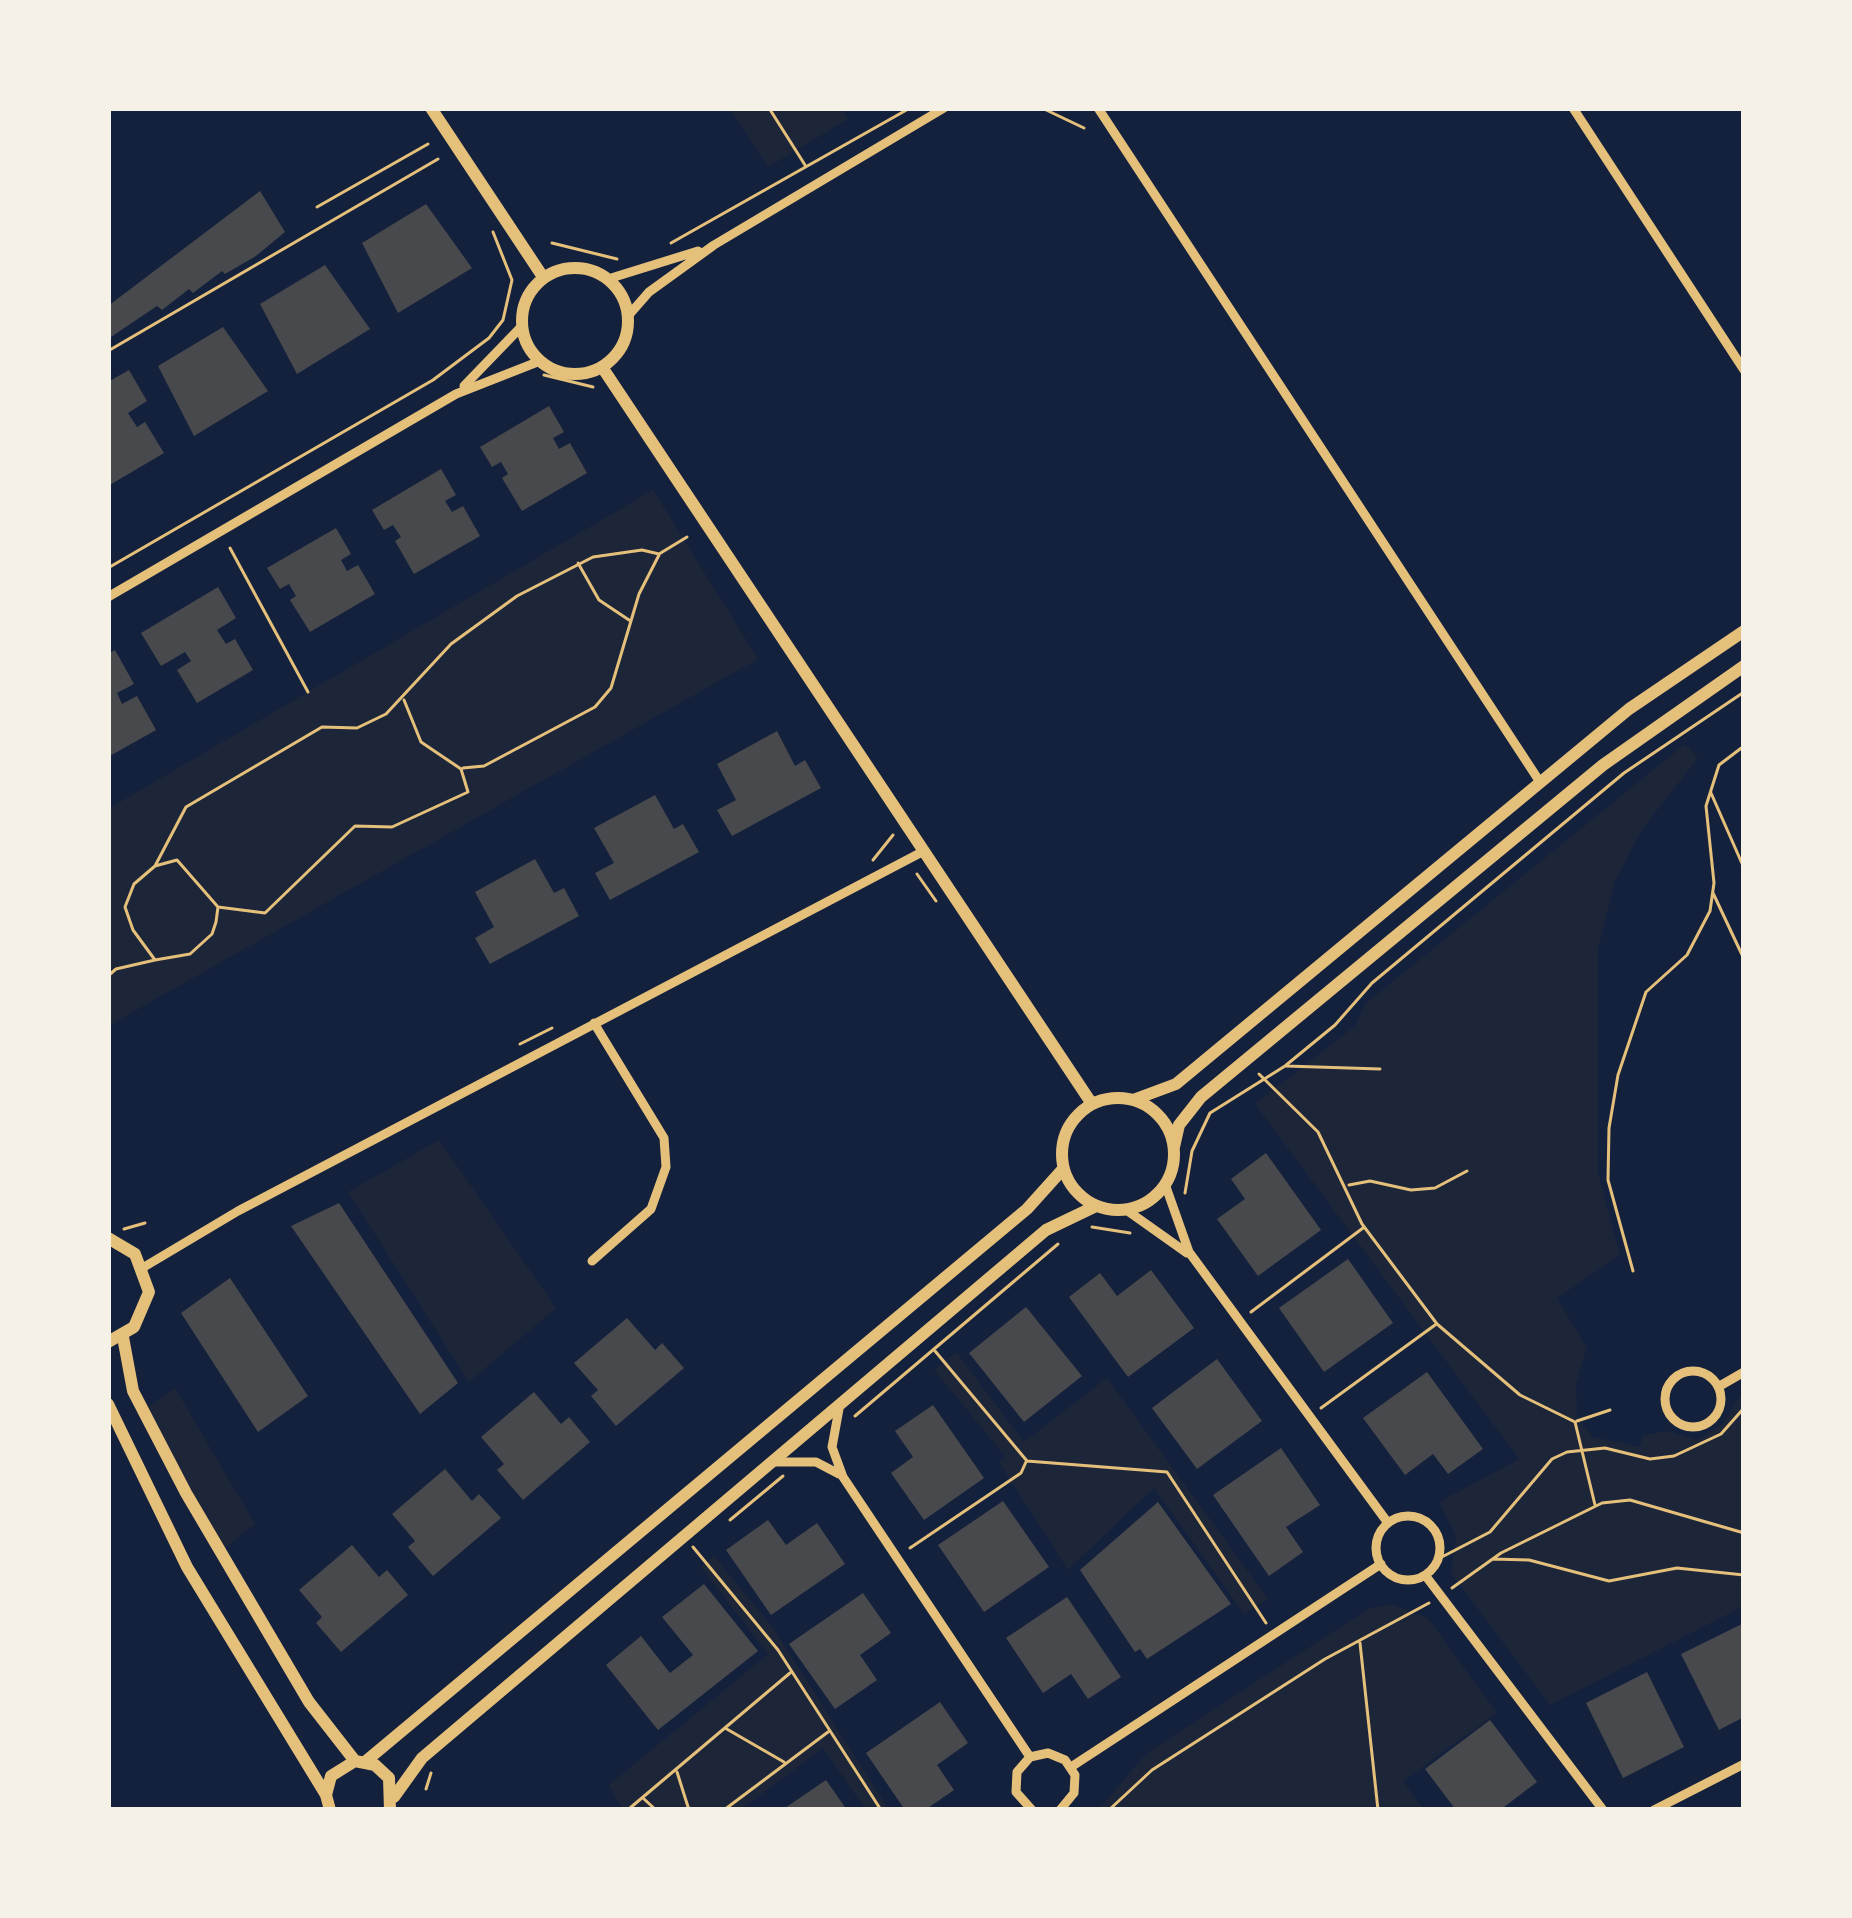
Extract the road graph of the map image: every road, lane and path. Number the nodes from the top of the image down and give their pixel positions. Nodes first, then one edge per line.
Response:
1 (431, 108) edge
2 (769, 108) edge
3 (910, 108) edge
4 (944, 108) edge
5 (1042, 108) edge
6 (1098, 108) edge
7 (1573, 108) edge
8 (1084, 128) dead end
9 (428, 144) dead end
10 (438, 159) dead end
11 (806, 167) junction
12 (317, 207) dead end
13 (553, 243) dead end
14 (714, 245) junction
15 (656, 251) dead end
16 (624, 260) dead end
17 (510, 268) dead end
18 (543, 277) junction
19 (608, 279) junction
20 (628, 316) junction
21 (521, 326) junction
22 (108, 351) edge
23 (602, 367) junction
24 (537, 368) junction
25 (1744, 370) edge
26 (599, 388) dead end
27 (456, 394) junction
28 (687, 537) dead end
29 (230, 548) dead end
30 (659, 554) junction
31 (578, 563) junction
32 (108, 568) edge
33 (108, 597) edge
34 (631, 621) junction
35 (1744, 631) edge
36 (1744, 666) edge
37 (308, 692) dead end
38 (403, 699) junction
39 (1744, 746) edge
40 (461, 769) junction
41 (1540, 782) junction
42 (1711, 791) junction
43 (895, 829) dead end
44 (922, 852) junction
45 (155, 866) junction
46 (1744, 868) edge
47 (860, 872) dead end
48 (1712, 891) junction
49 (218, 907) junction
50 (155, 959) junction
51 (1744, 959) edge
52 (108, 963) edge
53 (116, 969) junction
54 (108, 976) edge
55 (562, 1023) dead end
56 (594, 1023) junction
57 (520, 1044) dead end
58 (1245, 1061) junction
59 (1285, 1066) dead end
60 (1380, 1070) dead end
61 (1133, 1100) junction
62 (1092, 1104) junction
63 (1174, 1147) junction
64 (1064, 1169) junction
65 (1467, 1171) dead end
66 (1165, 1184) junction
67 (1347, 1186) junction
68 (1096, 1206) junction
69 (1125, 1209) junction
70 (145, 1223) dead end
71 (1364, 1227) junction
72 (109, 1233) edge
73 (1196, 1261) junction
74 (592, 1262) dead end
75 (144, 1267) junction
76 (1633, 1271) dead end
77 (1240, 1321) junction
78 (1437, 1324) junction
79 (123, 1336) junction
80 (922, 1336) junction
81 (108, 1342) edge
82 (1744, 1372) edge
83 (1718, 1387) junction
84 (108, 1404) edge
85 (840, 1405) junction
86 (1744, 1408) edge
87 (1610, 1411) dead end
88 (1310, 1417) junction
89 (1575, 1422) junction
90 (1582, 1448) junction
91 (1027, 1461) junction
92 (773, 1462) junction
93 (843, 1477) junction
94 (1595, 1507) junction
95 (1388, 1523) junction
96 (1744, 1533) edge
97 (684, 1536) junction
98 (897, 1557) junction
99 (1438, 1559) junction
100 (1492, 1559) junction
101 (1381, 1564) junction
102 (1425, 1575) junction
103 (1744, 1575) edge
104 (1442, 1596) junction
105 (1273, 1635) junction
106 (1360, 1641) junction
107 (792, 1672) junction
108 (724, 1728) junction
109 (830, 1730) junction
110 (1030, 1757) junction
111 (361, 1761) junction
112 (786, 1763) junction
113 (1744, 1764) edge
114 (1071, 1767) junction
115 (676, 1770) junction
116 (642, 1798) junction
117 (1377, 1798) junction
118 (1021, 1801) junction
119 (328, 1803) edge
120 (392, 1803) edge
121 (630, 1808) edge
122 (1063, 1809) edge
123 (656, 1810) edge
124 (689, 1810) edge
125 (724, 1810) edge
126 (881, 1810) edge
127 (1007, 1810) edge
128 (1031, 1810) edge
129 (1109, 1810) edge
130 (1378, 1810) edge
131 (1386, 1810) edge
132 (1603, 1810) edge
133 (1654, 1810) edge

1 - 18 street
2 - 11 path
3 - 11 path
4 - 14 street
5 - 8 path
6 - 41 street
7 - 25 street
9 - 12 path
10 - 22 path
11 - 15 path
13 - 16 path
14 - 19 street
14 - 20 street
17 - 32 path
18 - 19 street
18 - 21 street
19 - 20 street
20 - 23 street
21 - 24 street
21 - 27 street
23 - 24 street
23 - 44 street
24 - 26 path
24 - 27 street
27 - 33 street
28 - 30 path
29 - 37 path
30 - 31 path
30 - 34 path
31 - 34 path
31 - 38 path
34 - 40 path
35 - 41 street
36 - 58 street
38 - 40 path
38 - 45 path
39 - 42 path
40 - 49 path
41 - 61 street
42 - 46 path
42 - 48 path
43 - 47 path
44 - 56 street
44 - 62 street
45 - 49 path
45 - 50 path
48 - 51 path
48 - 76 path
49 - 50 path
50 - 53 path
52 - 53 path
53 - 54 path
55 - 57 path
56 - 74 street
56 - 75 street
58 - 63 street
58 - 67 path
59 - 60 path
61 - 62 street
61 - 63 street
62 - 64 street
63 - 66 street
64 - 68 street
64 - 111 street
65 - 67 path
66 - 69 street
66 - 73 street
67 - 71 path
68 - 69 street
68 - 80 street
69 - 73 street
70 - 72 path
71 - 77 path
71 - 78 path
72 - 75 street
73 - 77 street
75 - 79 street
77 - 88 street
78 - 88 path
78 - 89 path
79 - 81 street
79 - 111 street
80 - 85 street
80 - 91 path
82 - 83 street
83 - 83 street
84 - 119 street
85 - 92 street
85 - 93 street
86 - 90 path
87 - 89 path
88 - 95 street
89 - 90 path
90 - 94 path
90 - 99 path
91 - 98 path
91 - 105 path
92 - 93 street
92 - 97 street
93 - 98 street
94 - 96 path
94 - 100 path
95 - 99 street
95 - 101 street
97 - 107 path
97 - 120 street
98 - 110 street
99 - 102 street
100 - 103 path
100 - 104 path
101 - 102 street
101 - 105 street
102 - 104 street
104 - 106 path
104 - 132 street
105 - 114 street
106 - 117 path
106 - 129 path
107 - 108 path
107 - 109 path
108 - 112 path
108 - 115 path
109 - 112 path
109 - 126 path
110 - 114 street
110 - 118 street
111 - 119 street
111 - 120 street
112 - 125 path
113 - 133 street
114 - 122 street
115 - 116 path
115 - 124 path
116 - 121 path
116 - 123 path
117 - 130 path
117 - 131 path
118 - 127 street
118 - 128 street

